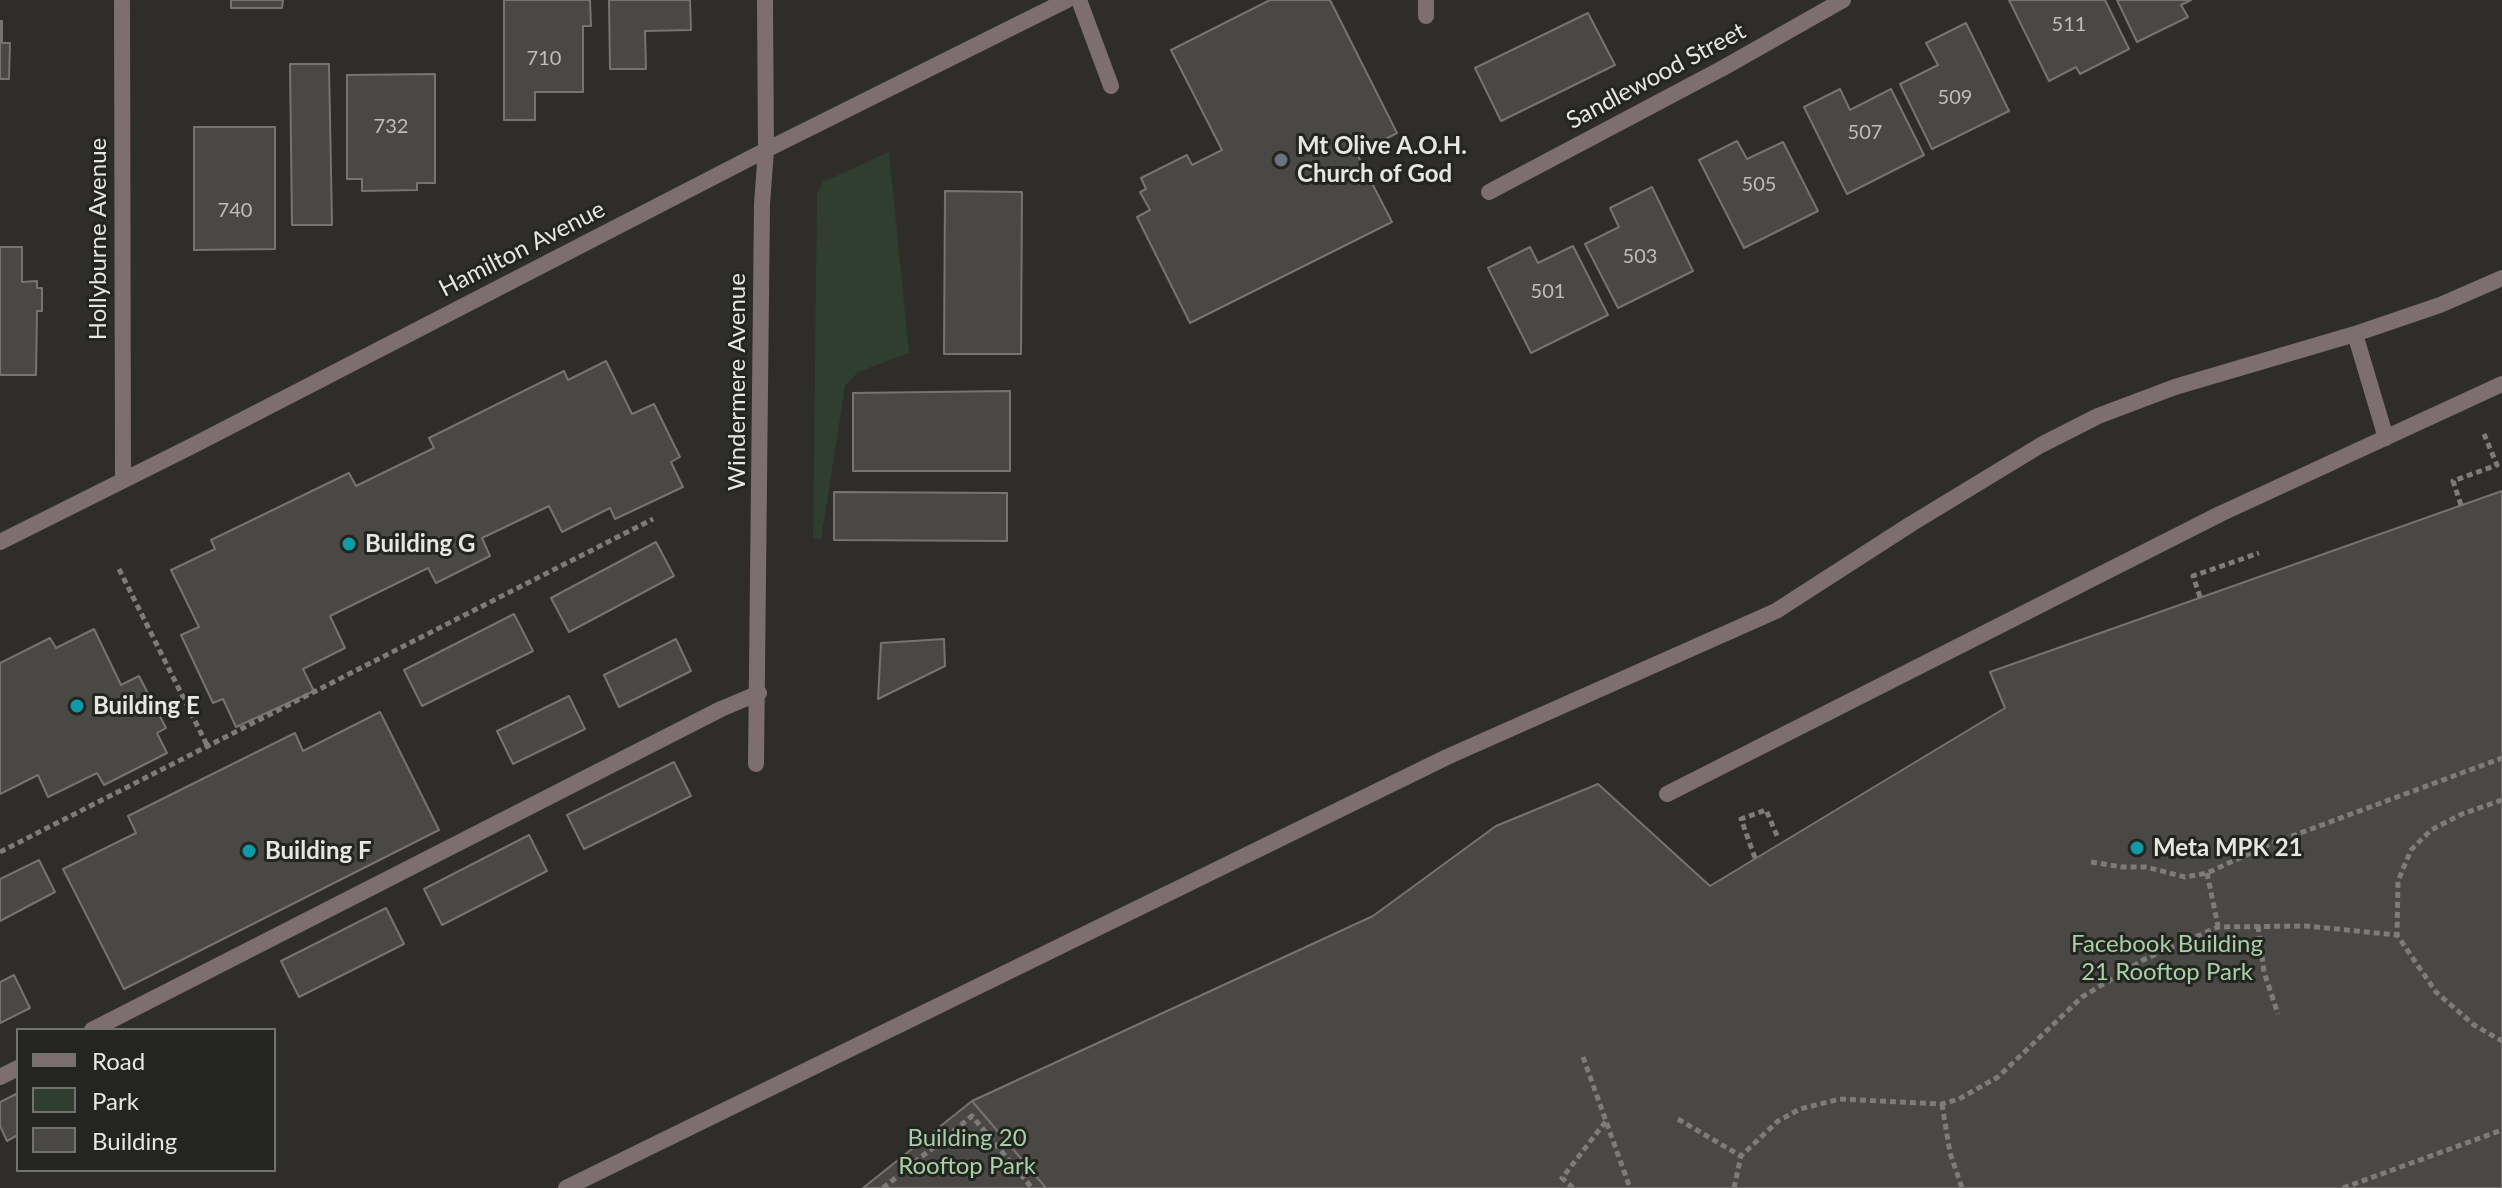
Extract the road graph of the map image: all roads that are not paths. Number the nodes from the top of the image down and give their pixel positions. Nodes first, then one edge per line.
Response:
1 (122, 0) edge
2 (765, 0) edge
3 (1067, 0) edge
4 (1079, 0) edge
5 (1835, 2) edge
6 (1111, 86) dead end
7 (766, 150) junction
8 (1489, 192) dead end
9 (2502, 278) edge
10 (2355, 334) junction
11 (2502, 384) edge
12 (2386, 438) junction
13 (123, 479) junction
14 (0, 542) edge
15 (759, 693) junction
16 (756, 764) dead end
17 (1667, 794) dead end
18 (96, 1028) edge
19 (566, 1188) edge

1 - 13 street, Hollyburne Avenue
2 - 7 street, Windermere Avenue
3 - 7 street, Hamilton Avenue
4 - 6 street
5 - 8 street, Sandlewood Street
7 - 13 street, Hamilton Avenue
7 - 15 street, Windermere Avenue
9 - 10 street
10 - 12 street
10 - 19 street
11 - 12 street
12 - 17 street
13 - 14 street, Hamilton Avenue
15 - 16 street, Windermere Avenue
15 - 18 street

